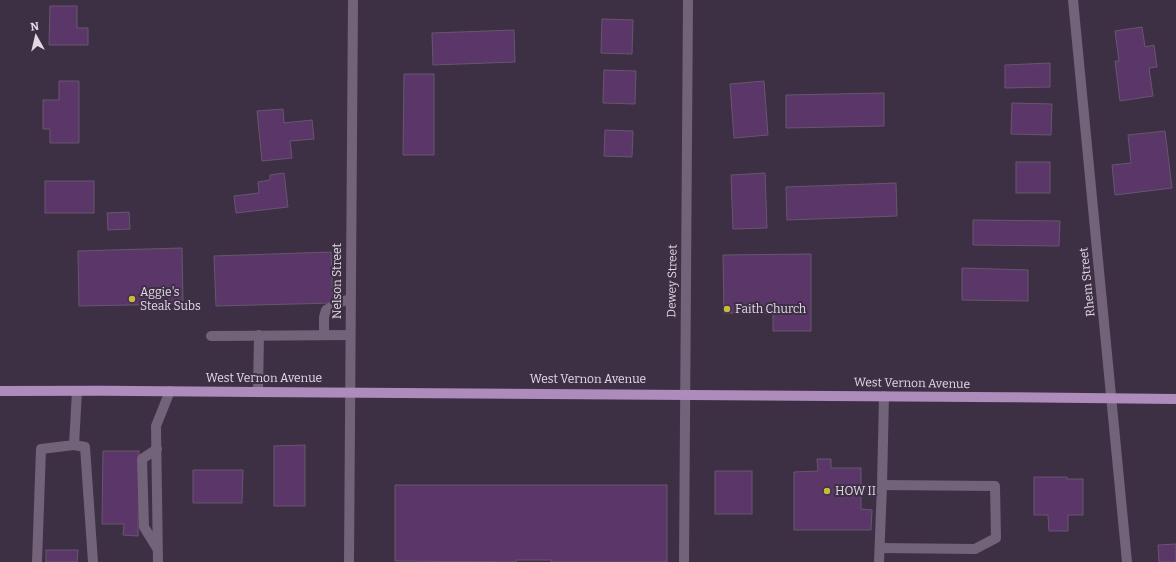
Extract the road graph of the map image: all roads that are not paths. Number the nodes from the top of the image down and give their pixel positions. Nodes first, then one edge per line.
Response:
1 (353, 0) edge
2 (688, 0) edge
3 (1072, 0) edge
4 (350, 299) junction
5 (350, 334) junction
6 (259, 335) junction
7 (324, 335) junction
8 (211, 336) dead end
9 (0, 391) edge
10 (77, 391) junction
11 (170, 391) junction
12 (258, 391) junction
13 (349, 391) junction
14 (684, 393) junction
15 (884, 396) junction
16 (1112, 398) junction
17 (1176, 399) edge
18 (74, 445) junction
19 (157, 449) junction
20 (882, 485) junction
21 (880, 548) junction
22 (158, 550) junction
23 (37, 562) edge
24 (93, 562) edge
25 (158, 562) edge
26 (349, 562) edge
27 (684, 562) edge
28 (879, 562) edge
29 (1127, 562) edge

1 - 4 street, Nelson Street
2 - 14 street, Dewey Street
3 - 16 street, Rhem Street
4 - 5 street, Nelson Street
4 - 7 street
5 - 7 street
5 - 13 street, Nelson Street
6 - 7 street
6 - 8 street
6 - 12 street
9 - 10 main road, West Vernon Avenue
10 - 11 main road, West Vernon Avenue
10 - 18 street
11 - 12 main road, West Vernon Avenue
11 - 19 street
12 - 13 main road, West Vernon Avenue
13 - 14 main road, West Vernon Avenue
13 - 26 street, Nelson Street
14 - 15 main road, West Vernon Avenue
14 - 27 street, Dewey Street
15 - 16 main road, West Vernon Avenue
15 - 20 street
16 - 17 main road, West Vernon Avenue
16 - 29 street, Rhem Street
18 - 23 street
18 - 24 street
19 - 22 street
19 - 22 street
20 - 21 street
20 - 21 street
21 - 28 street
22 - 25 street

